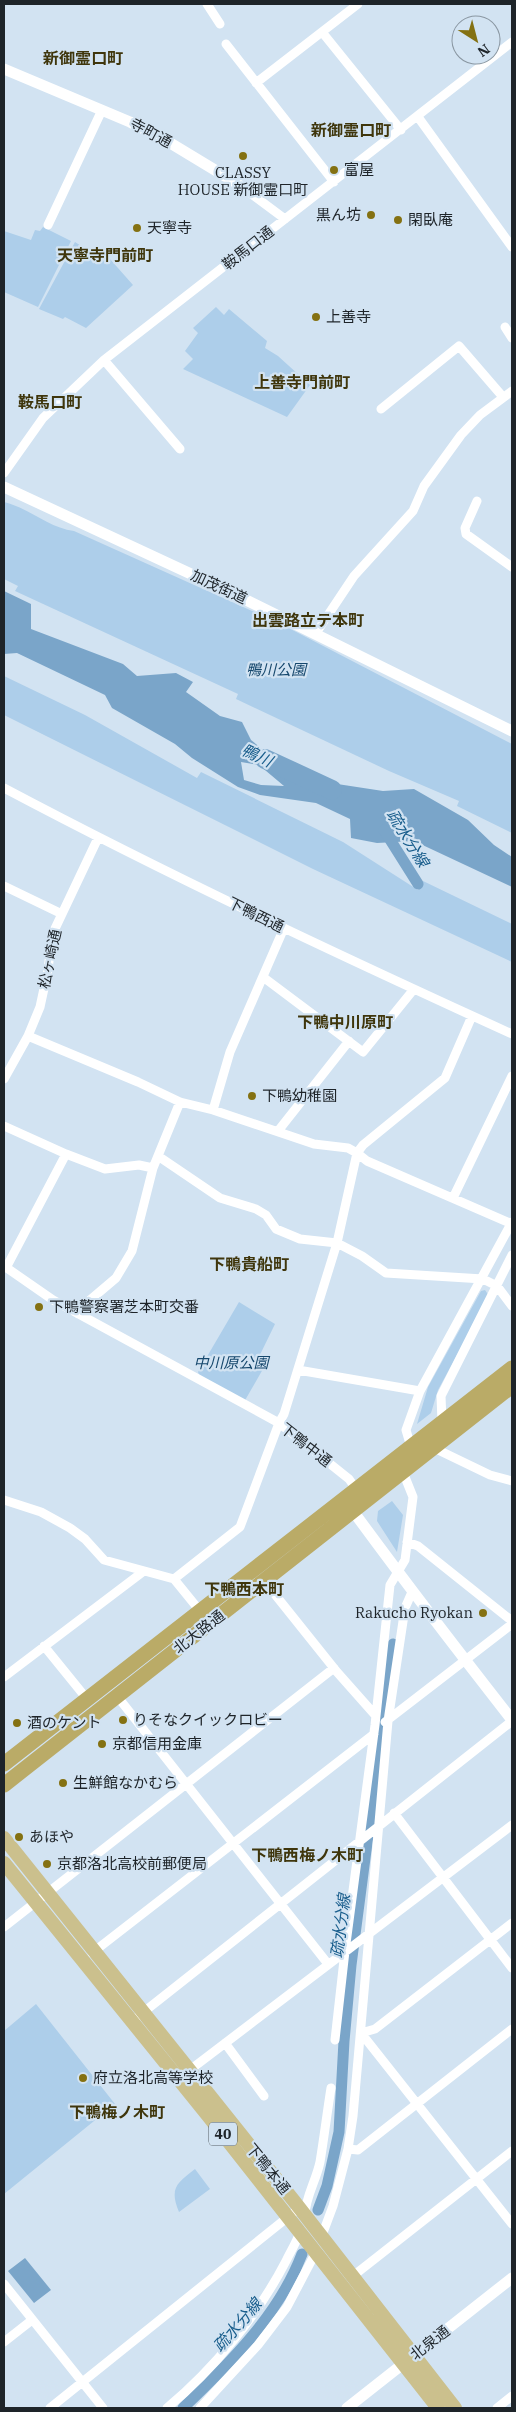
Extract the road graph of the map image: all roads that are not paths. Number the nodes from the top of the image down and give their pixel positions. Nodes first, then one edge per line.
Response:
1 (207, 4) edge
2 (358, 4) edge
3 (220, 24) dead end
4 (322, 32) junction
5 (512, 42) edge
6 (226, 44) dead end
7 (4, 69) edge
8 (256, 83) junction
9 (102, 110) junction
10 (418, 117) junction
11 (401, 130) junction
12 (334, 182) junction
13 (238, 184) joint
14 (286, 219) junction
15 (48, 225) dead end
16 (512, 247) edge
17 (505, 327) dead end
18 (512, 338) edge
19 (104, 360) junction
20 (512, 391) edge
21 (503, 397) junction
22 (381, 409) dead end
23 (180, 449) dead end
24 (4, 473) edge
25 (4, 487) edge
26 (477, 500) dead end
27 (512, 567) edge
28 (316, 634) junction
29 (512, 731) edge
30 (4, 788) edge
31 (98, 838) junction
32 (4, 886) edge
33 (62, 914) junction
34 (284, 928) junction
35 (263, 977) junction
36 (414, 989) junction
37 (472, 1016) junction
38 (512, 1034) edge
39 (28, 1036) junction
40 (349, 1041) junction
41 (512, 1076) edge
42 (4, 1079) edge
43 (180, 1102) junction
44 (213, 1110) junction
45 (4, 1126) edge
46 (278, 1131) junction
47 (357, 1153) junction
48 (66, 1154) junction
49 (158, 1156) junction
50 (152, 1168) junction
51 (452, 1198) junction
52 (512, 1224) edge
53 (337, 1243) junction
54 (512, 1255) edge
55 (5, 1267) edge
56 (482, 1279) junction
57 (496, 1286) junction
58 (512, 1306) edge
59 (78, 1314) junction
60 (512, 1368) edge
61 (298, 1370) junction
62 (511, 1389) edge
63 (420, 1391) junction
64 (442, 1422) junction
65 (279, 1423) junction
66 (411, 1447) junction
67 (434, 1448) junction
68 (403, 1472) junction
69 (512, 1481) edge
70 (356, 1489) junction
71 (4, 1500) edge
72 (353, 1511) junction
73 (407, 1542) junction
74 (144, 1571) junction
75 (398, 1573) junction
76 (174, 1579) junction
77 (265, 1582) junction
78 (412, 1592) junction
79 (200, 1612) junction
80 (512, 1622) edge
81 (44, 1646) junction
82 (466, 1660) junction
83 (334, 1668) junction
84 (4, 1677) edge
85 (117, 1696) junction
86 (87, 1699) junction
87 (512, 1720) edge
88 (388, 1721) junction
89 (375, 1725) junction
90 (4, 1764) edge
91 (186, 1784) junction
92 (4, 1785) edge
93 (394, 1814) junction
94 (512, 1825) edge
95 (379, 1826) junction
96 (4, 1838) edge
97 (359, 1841) junction
98 (233, 1843) junction
99 (4, 1863) edge
100 (444, 1877) junction
101 (47, 1893) junction
102 (36, 1902) junction
103 (280, 1903) junction
104 (512, 1923) edge
105 (4, 1927) edge
106 (368, 1934) junction
107 (491, 1940) junction
108 (345, 1952) junction
109 (88, 1956) junction
110 (328, 1964) junction
111 (512, 1968) edge
112 (137, 2018) junction
113 (512, 2029) edge
114 (361, 2033) junction
115 (335, 2040) dead end
116 (225, 2043) junction
117 (184, 2075) junction
118 (331, 2088) dead end
119 (264, 2096) dead end
120 (417, 2103) junction
121 (215, 2114) junction
122 (348, 2149) junction
123 (512, 2152) edge
124 (476, 2179) junction
125 (303, 2209) junction
126 (288, 2218) junction
127 (512, 2224) edge
128 (300, 2233) junction
129 (321, 2236) junction
130 (316, 2253) junction
131 (353, 2276) junction
132 (512, 2278) edge
133 (4, 2284) edge
134 (32, 2320) junction
135 (4, 2342) edge
136 (415, 2355) junction
137 (404, 2364) junction
138 (82, 2382) junction
139 (512, 2396) edge
140 (50, 2408) edge
141 (103, 2408) edge
142 (167, 2408) edge
143 (200, 2408) edge
144 (347, 2408) edge
145 (438, 2408) edge
146 (456, 2408) edge
147 (497, 2408) edge

1 - 3 street
2 - 4 street
4 - 8 street
4 - 11 street
5 - 10 street, 鞍馬口通
6 - 8 street
7 - 9 street, 寺町通
8 - 12 street
9 - 13 street, 寺町通
9 - 15 street
10 - 11 street, 鞍馬口通
10 - 16 street
11 - 12 street, 鞍馬口通
12 - 14 street, 鞍馬口通
13 - 14 street, 寺町通
14 - 19 street, 鞍馬口通
17 - 18 street
19 - 23 street
19 - 24 street, 鞍馬口通
20 - 21 street
21 - 22 street
21 - 28 street
25 - 28 street, 加茂街道
26 - 27 street
28 - 29 street, 加茂街道
30 - 31 street, 下鴨西通
31 - 33 street, 松ヶ崎通
31 - 34 street, 下鴨西通
32 - 33 street
33 - 39 street, 松ヶ崎通
34 - 35 street
34 - 36 street, 下鴨西通
35 - 40 street
35 - 44 street
36 - 37 street, 下鴨西通
36 - 40 street
37 - 38 street, 下鴨西通
37 - 47 street
39 - 42 street, 松ヶ崎通
39 - 43 street
40 - 46 street
41 - 51 street
43 - 44 street
43 - 49 street
44 - 46 street
45 - 48 street
46 - 47 street
47 - 51 street
47 - 53 street
48 - 50 street
48 - 55 street
49 - 50 street
49 - 53 street
50 - 59 street
51 - 52 street
52 - 56 street
53 - 56 street
53 - 61 street
54 - 57 street
55 - 59 street, 下鴨中通
56 - 57 street
56 - 63 street
57 - 58 street
57 - 64 street
59 - 65 street, 下鴨中通
60 - 64 highway, 北大路通
61 - 63 street
61 - 65 street
62 - 67 highway, 北大路通
63 - 66 street
64 - 66 highway, 北大路通
65 - 70 street, 下鴨中通
65 - 76 street
66 - 70 highway, 北大路通
67 - 68 highway, 北大路通
67 - 69 street
68 - 72 highway, 北大路通
68 - 73 street
70 - 72 street
70 - 79 highway, 北大路通
71 - 74 street
72 - 75 street
72 - 77 highway, 北大路通
73 - 75 street
73 - 80 street
74 - 76 street
74 - 81 street
75 - 78 street
75 - 89 street
76 - 79 street
77 - 83 street
77 - 85 highway, 北大路通
78 - 82 street
78 - 88 street
79 - 86 highway, 北大路通
80 - 82 street
81 - 84 street
81 - 86 street
82 - 87 street
82 - 88 street
83 - 89 street
83 - 91 street
85 - 91 street
85 - 92 highway, 北大路通
86 - 90 highway, 北大路通
87 - 93 street
88 - 89 street
88 - 95 street
89 - 97 street
89 - 98 street
91 - 98 street
91 - 101 street
93 - 95 street
93 - 100 street
94 - 100 street
95 - 97 street
95 - 106 street
96 - 101 main road, 下鴨本通 / 40
97 - 103 street
97 - 108 street
98 - 103 street
98 - 109 street
99 - 102 main road, 下鴨本通 / 40
100 - 106 street
100 - 107 street
101 - 102 street
101 - 109 main road, 下鴨本通 / 40
102 - 105 street
102 - 109 main road, 下鴨本通 / 40
103 - 110 street
103 - 112 street
104 - 107 street
106 - 108 street
106 - 114 street
107 - 111 street
107 - 114 street
108 - 110 street
108 - 115 street
109 - 112 main road, 下鴨本通 / 40
110 - 116 street
112 - 117 main road, 下鴨本通 / 40
113 - 120 street
114 - 120 street
114 - 122 street
116 - 117 street
116 - 119 street
117 - 121 main road, 下鴨本通 / 40
118 - 125 street
120 - 122 street
120 - 124 street
121 - 125 main road, 下鴨本通 / 40
121 - 126 main road, 下鴨本通 / 40
122 - 129 street
123 - 124 street
124 - 127 street
124 - 131 street
125 - 126 street
125 - 128 street
125 - 129 main road, 下鴨本通 / 40
126 - 128 main road, 下鴨本通 / 40
126 - 138 street
128 - 130 main road, 下鴨本通 / 40
128 - 142 street
129 - 130 street
129 - 131 main road, 下鴨本通 / 40
130 - 137 main road, 下鴨本通 / 40
130 - 143 street
131 - 136 main road, 下鴨本通 / 40
132 - 136 street, 北泉通
133 - 134 street
134 - 135 street
134 - 138 street
136 - 137 street, 北泉通
136 - 146 main road, 下鴨本通 / 40
137 - 144 street, 北泉通
137 - 145 main road, 下鴨本通 / 40
138 - 140 street
138 - 141 street
139 - 147 street

